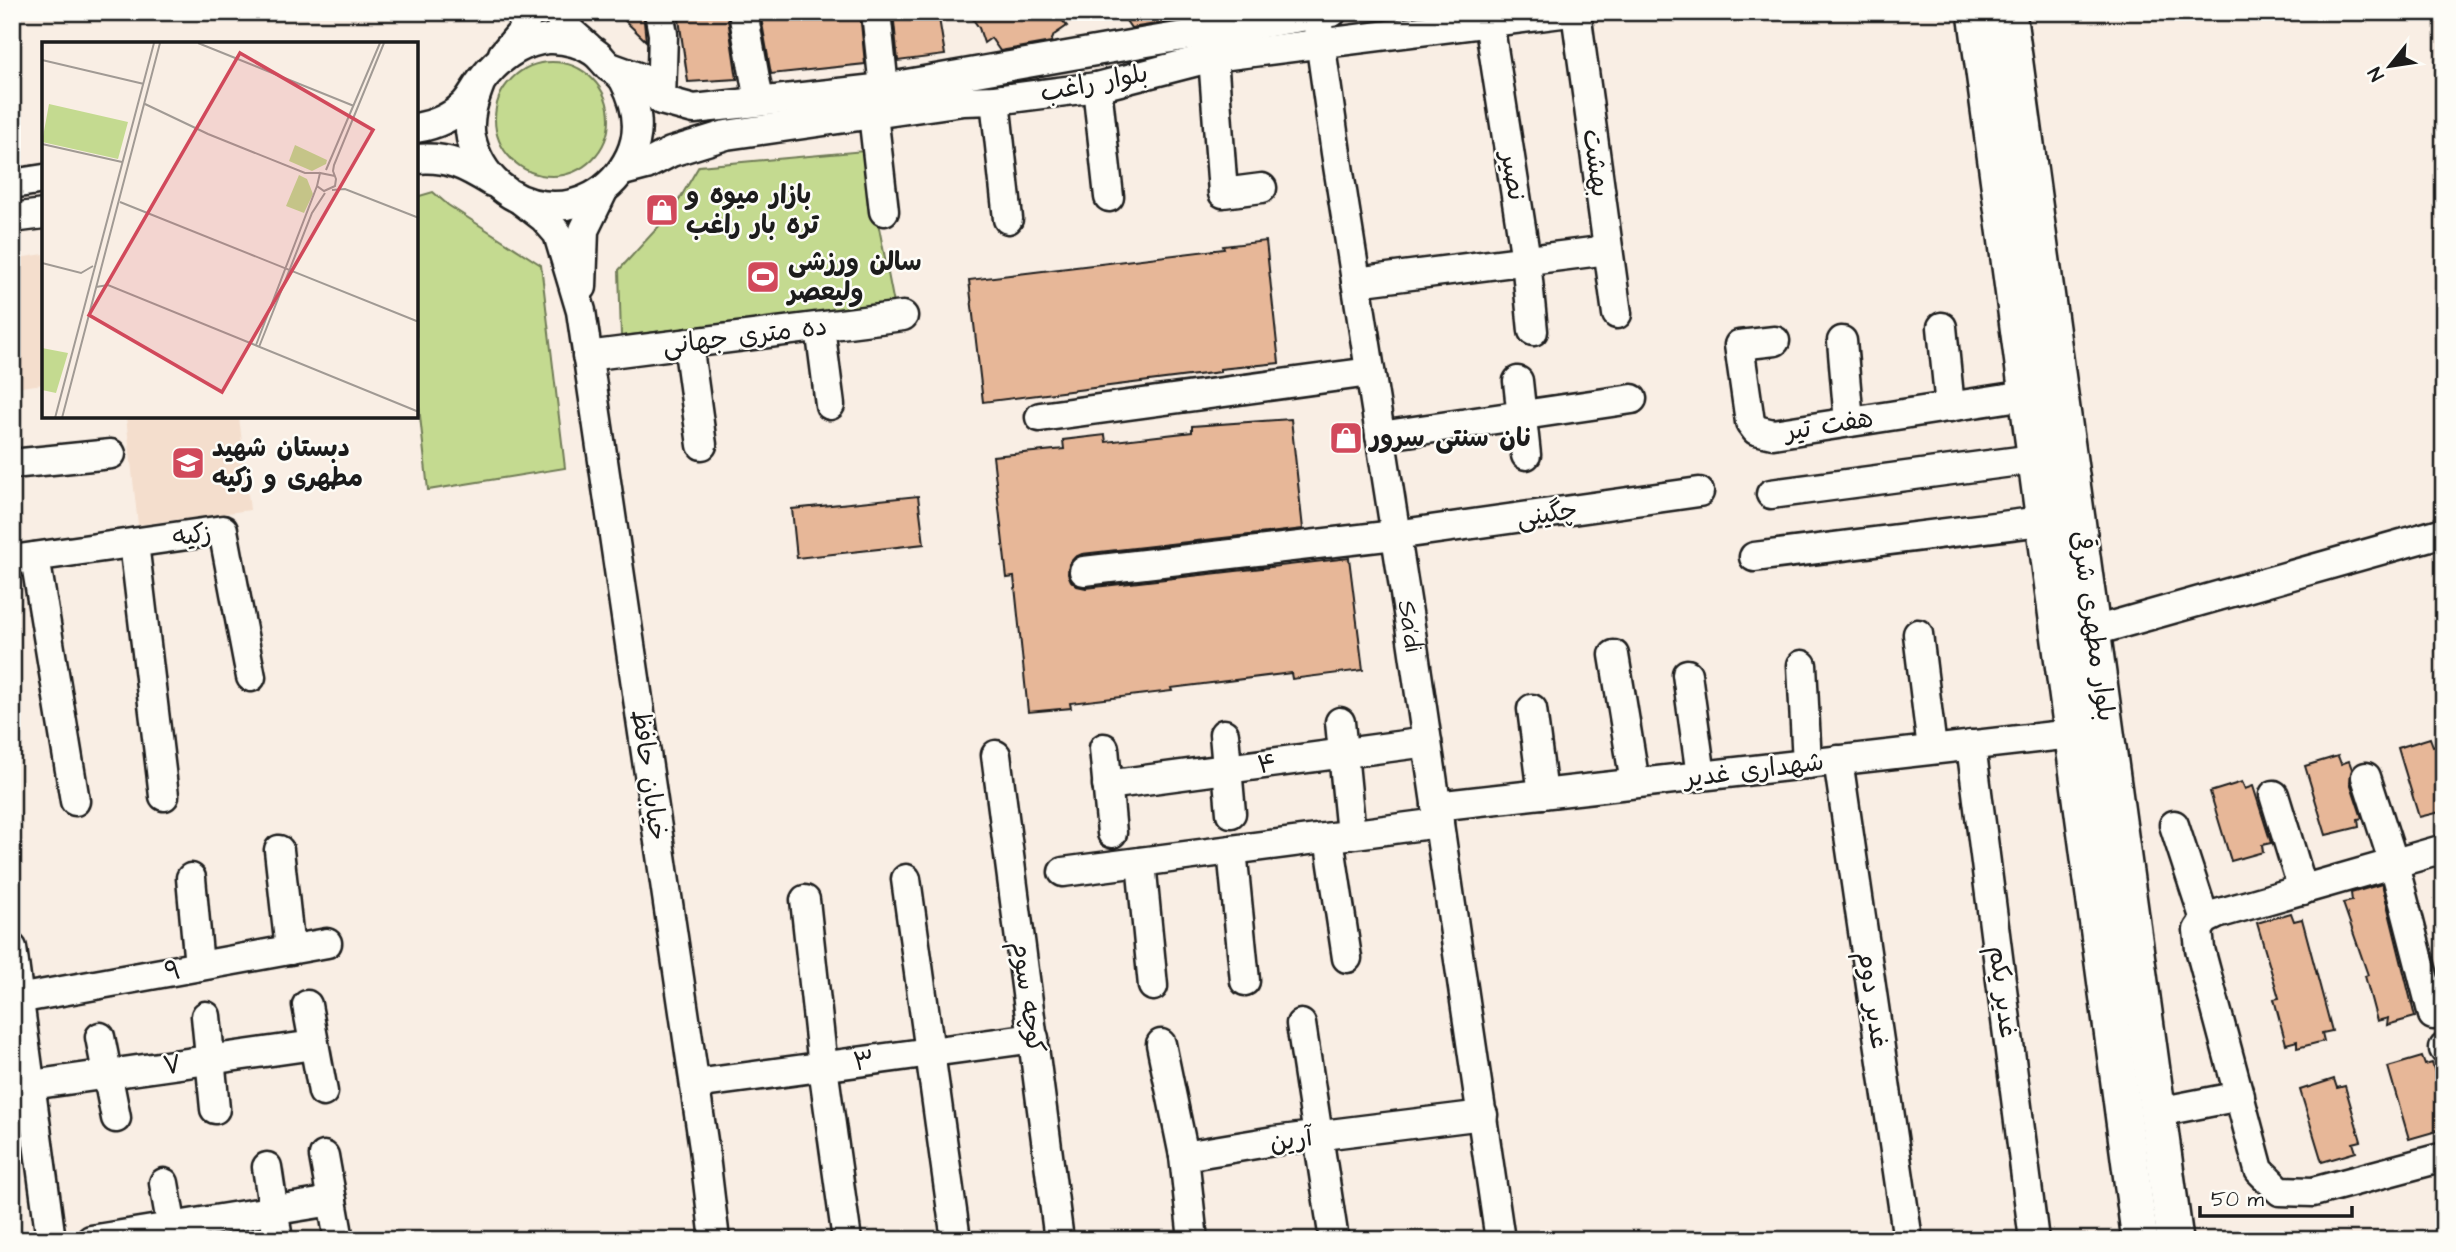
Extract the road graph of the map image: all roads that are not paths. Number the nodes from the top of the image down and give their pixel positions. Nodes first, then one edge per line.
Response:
1 (528, 12) edge
2 (556, 12) edge
3 (659, 12) edge
4 (743, 12) edge
5 (876, 12) edge
6 (1570, 12) edge
7 (1576, 12) edge
8 (1976, 12) edge
9 (2008, 12) edge
10 (1322, 13) edge
11 (1489, 22) junction
12 (1320, 43) junction
13 (1213, 57) junction
14 (499, 59) junction
15 (603, 60) junction
16 (481, 81) junction
17 (1097, 87) junction
18 (661, 100) junction
19 (995, 100) junction
20 (759, 101) junction
21 (879, 101) junction
22 (418, 128) edge
23 (418, 159) edge
24 (623, 171) junction
25 (42, 179) edge
26 (12, 184) edge
27 (495, 184) junction
28 (1262, 188) dead end
29 (603, 191) junction
30 (1109, 197) dead end
31 (522, 201) junction
32 (884, 211) dead end
33 (42, 214) edge
34 (12, 218) edge
35 (1008, 219) dead end
36 (1608, 250) junction
37 (1526, 260) junction
38 (1356, 282) junction
39 (581, 311) junction
40 (1617, 314) dead end
41 (903, 316) dead end
42 (820, 327) junction
43 (1941, 327) dead end
44 (1533, 331) dead end
45 (1775, 341) dead end
46 (1842, 341) dead end
47 (688, 343) junction
48 (587, 356) junction
49 (1370, 372) junction
50 (1518, 381) dead end
51 (2026, 395) junction
52 (1632, 399) dead end
53 (830, 405) dead end
54 (1950, 407) junction
55 (1521, 415) junction
56 (1040, 417) dead end
57 (1849, 422) junction
58 (1380, 436) junction
59 (702, 445) dead end
60 (111, 454) dead end
61 (1526, 455) dead end
62 (2034, 459) junction
63 (12, 464) edge
64 (1699, 492) dead end
65 (1771, 494) dead end
66 (2042, 521) junction
67 (2444, 532) edge
68 (1395, 535) junction
69 (134, 543) junction
70 (1754, 557) dead end
71 (24, 558) edge
72 (1084, 571) dead end
73 (2094, 631) junction
74 (1918, 634) dead end
75 (1614, 655) dead end
76 (1802, 666) dead end
77 (1687, 674) dead end
78 (251, 677) dead end
79 (1532, 709) dead end
80 (1340, 722) dead end
81 (1224, 734) dead end
82 (2071, 734) junction
83 (1427, 742) junction
84 (1971, 745) junction
85 (1104, 748) dead end
86 (1932, 749) junction
87 (1343, 754) junction
88 (996, 755) dead end
89 (1838, 760) junction
90 (1807, 764) junction
91 (1227, 769) junction
92 (1701, 776) junction
93 (2366, 777) dead end
94 (1635, 783) junction
95 (1107, 785) junction
96 (1543, 794) junction
97 (2274, 795) dead end
98 (164, 796) dead end
99 (75, 800) dead end
100 (1231, 813) dead end
101 (1438, 815) junction
102 (2174, 825) dead end
103 (1339, 831) junction
104 (1112, 833) dead end
105 (2444, 849) edge
106 (279, 850) dead end
107 (1233, 850) junction
108 (1141, 862) junction
109 (2394, 863) junction
110 (1063, 872) dead end
111 (191, 878) dead end
112 (906, 879) dead end
113 (2303, 890) junction
114 (805, 900) dead end
115 (2205, 920) junction
116 (327, 943) dead end
117 (12, 948) edge
118 (290, 950) junction
119 (1347, 958) dead end
120 (199, 966) junction
121 (1245, 981) dead end
122 (1153, 986) dead end
123 (16, 999) edge
124 (307, 1005) dead end
125 (2433, 1014) dead end
126 (206, 1016) dead end
127 (1301, 1024) dead end
128 (100, 1037) dead end
129 (1034, 1038) junction
130 (1161, 1044) dead end
131 (314, 1045) junction
132 (932, 1052) junction
133 (210, 1060) junction
134 (823, 1067) junction
135 (107, 1074) junction
136 (695, 1084) junction
137 (31, 1085) junction
138 (323, 1092) dead end
139 (2240, 1096) junction
140 (215, 1109) dead end
141 (2158, 1112) junction
142 (1483, 1115) junction
143 (116, 1118) dead end
144 (1318, 1136) junction
145 (324, 1156) dead end
146 (1184, 1156) junction
147 (2444, 1157) edge
148 (267, 1167) dead end
149 (164, 1183) dead end
150 (332, 1201) junction
151 (274, 1210) junction
152 (173, 1233) edge
153 (2174, 1238) edge
154 (51, 1240) edge
155 (92, 1240) edge
156 (278, 1240) edge
157 (340, 1240) edge
158 (715, 1240) edge
159 (847, 1240) edge
160 (956, 1240) edge
161 (1059, 1240) edge
162 (1193, 1240) edge
163 (1334, 1240) edge
164 (1500, 1240) edge
165 (1908, 1240) edge
166 (2034, 1240) edge
167 (2140, 1240) edge

1 - 14 street
2 - 15 street
3 - 18 street
4 - 20 street
5 - 21 street
6 - 11 street, بلوار راغب
7 - 36 street, بهشت
8 - 51 main road, بلوار مطهری شرقی
9 - 73 main road, بلوار مطهری شرقی
10 - 12 street, Sa'di
10 - 21 street, بلوار راغب
11 - 12 street, بلوار راغب
11 - 37 street, نصیر
12 - 13 street, بلوار راغب
12 - 38 street, Sa'di
13 - 17 street, بلوار راغب
13 - 28 street
14 - 15 street
14 - 16 street
15 - 18 street
15 - 24 street
16 - 22 street
16 - 27 street
17 - 19 street, بلوار راغب
17 - 30 street
18 - 20 street, بلوار راغب
19 - 21 street, بلوار راغب
19 - 35 street
20 - 21 street, بلوار راغب
21 - 24 street, بلوار راغب
21 - 32 street
23 - 27 street
24 - 29 street
25 - 26 street
27 - 31 street
29 - 31 street
29 - 39 street, خیابان حافظ
31 - 39 street, خیابان حافظ
33 - 34 street
36 - 37 street
36 - 40 street, بهشت
37 - 38 street
37 - 44 street, نصیر
38 - 49 street, Sa'di
39 - 48 street, خیابان حافظ
41 - 42 street, ده متری جهانی
42 - 47 street, ده متری جهانی
42 - 53 street
43 - 54 street
45 - 57 street, هفت تیر
46 - 57 street
47 - 48 street, ده متری جهانی
47 - 59 street
48 - 136 street, خیابان حافظ
49 - 56 street
49 - 58 street, Sa'di
50 - 55 street
51 - 54 street, هفت تیر
51 - 62 main road, بلوار مطهری شرقی
52 - 55 street
54 - 57 street, هفت تیر
55 - 58 street
55 - 61 street
58 - 68 street, Sa'di
60 - 63 street
62 - 65 street
62 - 66 main road, بلوار مطهری شرقی
64 - 68 street, چگینی
66 - 70 street
66 - 82 main road, بلوار مطهری شرقی
67 - 73 street
68 - 72 street, چگینی
68 - 83 street, Sa'di
69 - 71 street, زکیه
69 - 78 street, زکیه
69 - 98 street
71 - 99 street
73 - 141 main road, بلوار مطهری شرقی
74 - 86 street
75 - 94 street
76 - 90 street
77 - 92 street
79 - 96 street
80 - 87 street
81 - 91 street
82 - 84 street, شهداری غدیر
82 - 167 main road, بلوار مطهری شرقی
83 - 87 street, ۴
83 - 101 street, Sa'di
84 - 86 street, شهداری غدیر
84 - 166 street, غدیر یکم
85 - 95 street
86 - 89 street, شهداری غدیر
87 - 91 street, ۴
87 - 103 street
88 - 129 street, کوچه سوم
89 - 90 street, شهداری غدیر
89 - 165 street, غدیر دوم
90 - 92 street, شهداری غدیر
91 - 95 street, ۴
91 - 100 street
92 - 94 street, شهداری غدیر
93 - 109 street
94 - 96 street, شهداری غدیر
95 - 104 street
96 - 101 street, شهداری غدیر
97 - 113 street
101 - 103 street, شهداری غدیر
101 - 142 street, Sa'di
102 - 115 street
103 - 107 street, شهداری غدیر
103 - 119 street
105 - 109 street
106 - 118 street
107 - 108 street, شهداری غدیر
107 - 121 street
108 - 110 street, شهداری غدیر
108 - 122 street
109 - 113 street
109 - 125 street
111 - 120 street
112 - 132 street
113 - 115 street
114 - 134 street
115 - 139 street
116 - 118 street, ۹
117 - 123 street
118 - 120 street, ۹
120 - 123 street, ۹
123 - 137 street
124 - 131 street
126 - 133 street
127 - 144 street
128 - 135 street
129 - 132 street, ۳
129 - 161 street, کوچه سوم
130 - 146 street
131 - 133 street, ۷
131 - 138 street
132 - 134 street, ۳
132 - 160 street
133 - 135 street, ۷
133 - 140 street
134 - 136 street, ۳
134 - 159 street
135 - 137 street, ۷
135 - 143 street
136 - 158 street, خیابان حافظ
137 - 154 street
139 - 141 street
139 - 147 street
141 - 153 main road, بلوار مطهری شرقی
142 - 144 street, آرین
142 - 164 street, Sa'di
144 - 146 street, آرین
144 - 163 street
145 - 150 street
146 - 162 street
148 - 151 street
149 - 152 street
150 - 151 street
150 - 157 street
151 - 152 street
151 - 156 street
152 - 155 street

